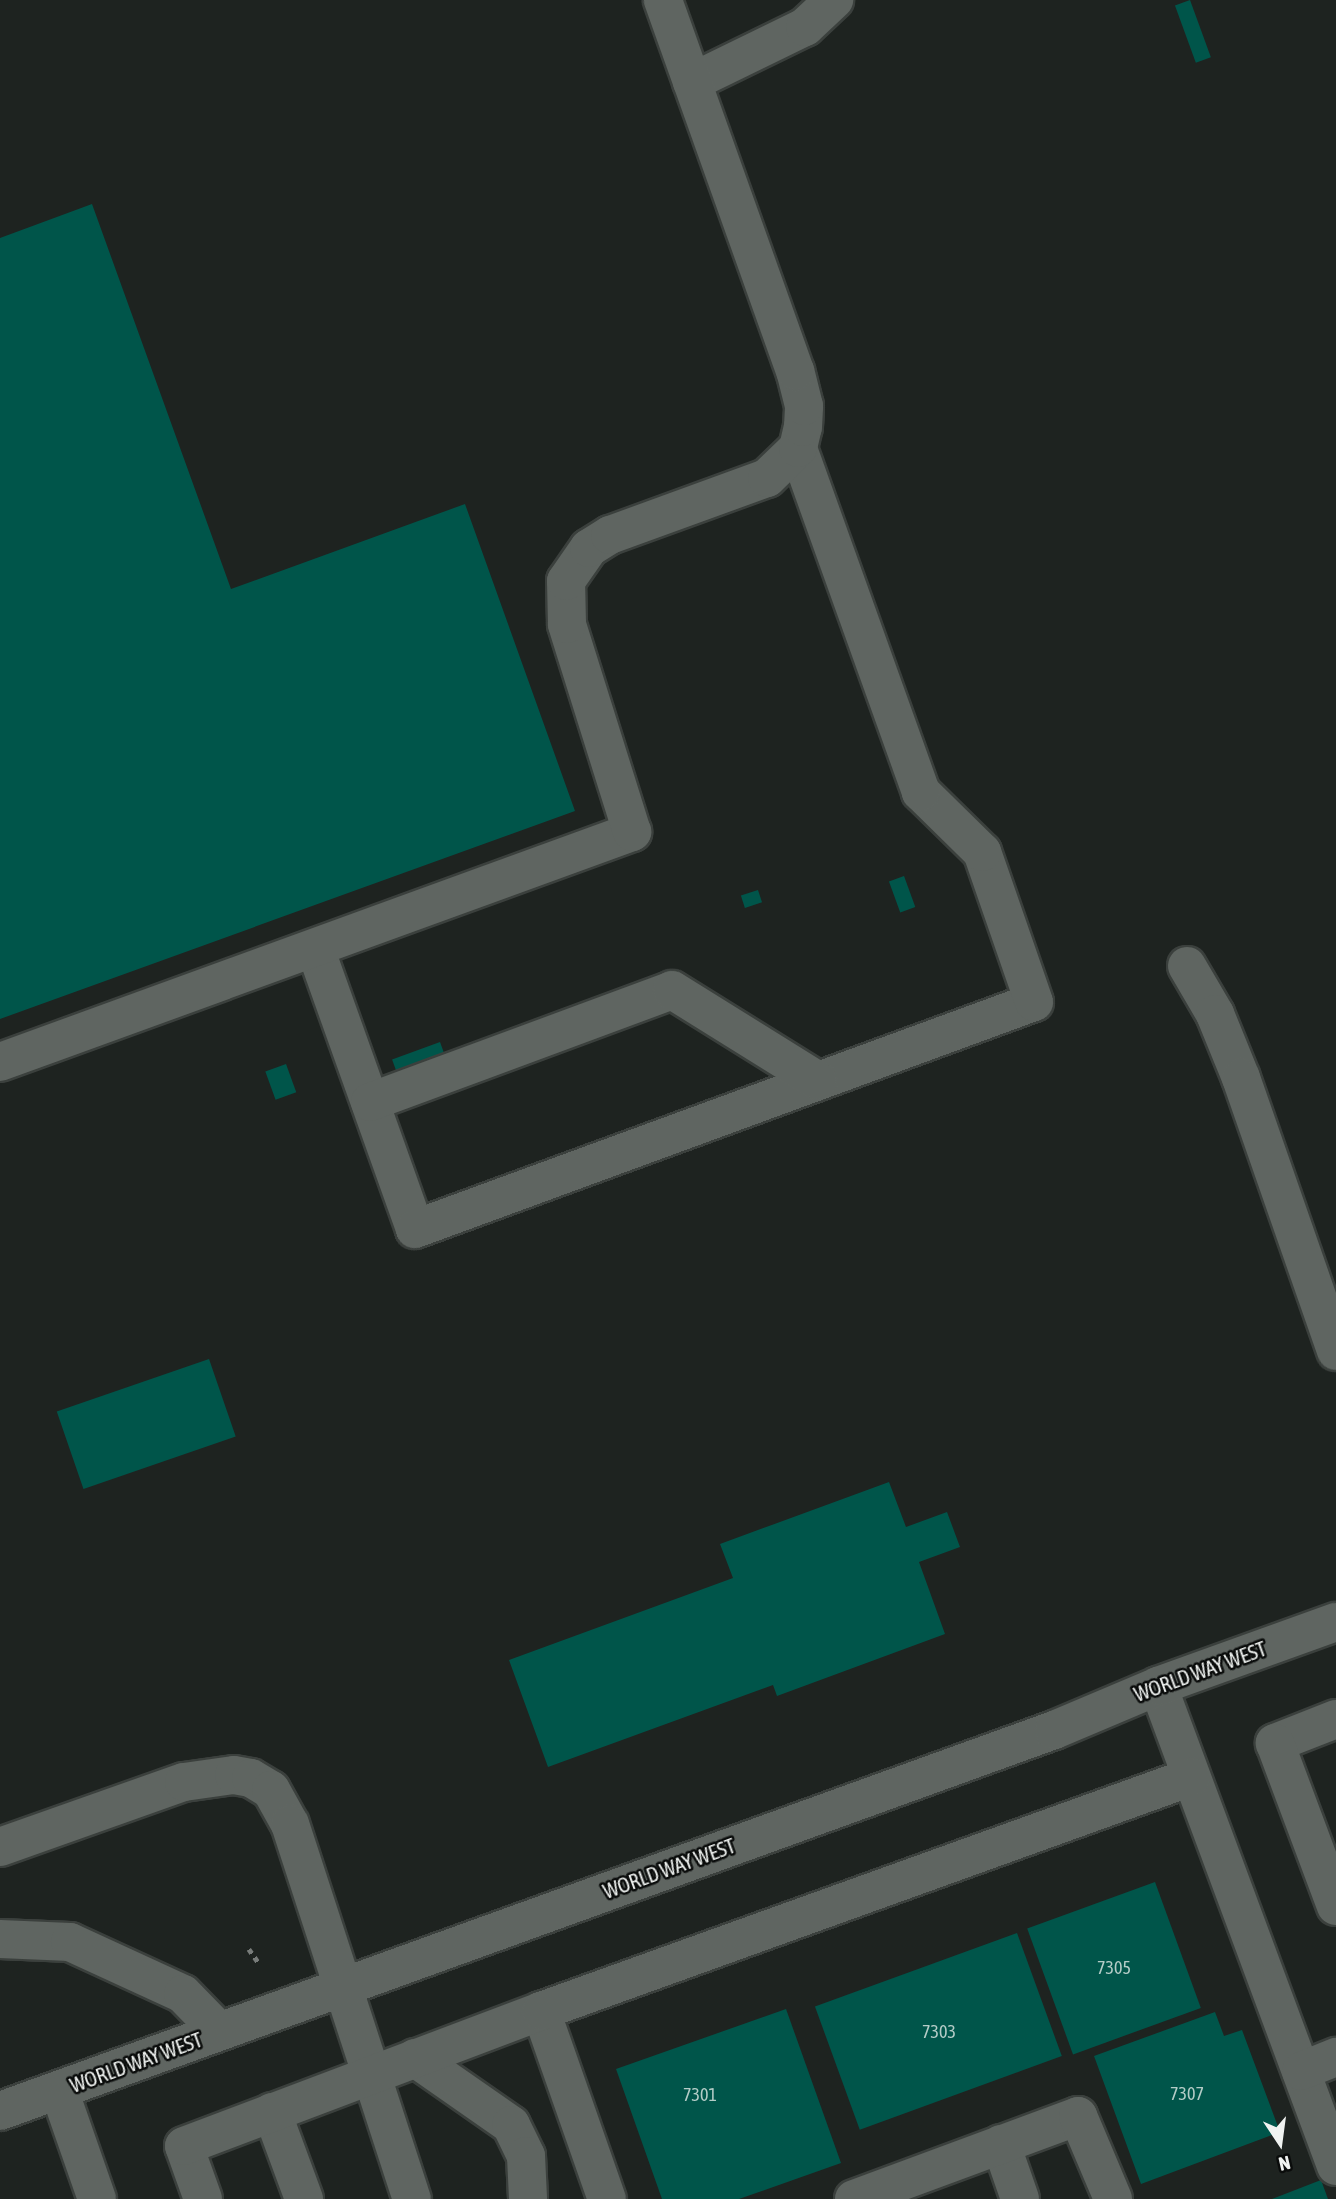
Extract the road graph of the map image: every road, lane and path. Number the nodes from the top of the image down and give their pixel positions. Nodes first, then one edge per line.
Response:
1 (663, 0) edge
2 (834, 0) edge
3 (692, 82) junction
4 (799, 448) junction
5 (315, 948) junction
6 (1187, 966) dead end
7 (0, 1062) edge
8 (818, 1081) junction
9 (370, 1102) junction
10 (1336, 1351) edge
11 (1336, 1622) edge
12 (1158, 1686) junction
13 (1336, 1719) edge
14 (1191, 1777) junction
15 (0, 1847) edge
16 (1336, 1906) edge
17 (0, 1939) edge
18 (249, 1949) dead end
19 (260, 1965) dead end
20 (344, 1987) junction
21 (541, 2011) junction
22 (219, 2031) junction
23 (415, 2057) junction
24 (1336, 2057) edge
25 (1301, 2071) junction
26 (373, 2073) junction
27 (59, 2090) junction
28 (0, 2112) edge
29 (272, 2112) junction
30 (1001, 2144) junction
31 (1336, 2166) edge
32 (911, 2189) edge
33 (97, 2199) edge
34 (203, 2199) edge
35 (304, 2199) edge
36 (412, 2199) edge
37 (528, 2199) edge
38 (607, 2199) edge
39 (854, 2199) edge
40 (1020, 2199) edge
41 (1113, 2199) edge

1 - 3 street
2 - 3 street
3 - 4 street
4 - 5 street
4 - 8 street
5 - 7 street
5 - 9 street
6 - 10 street
8 - 9 street
8 - 9 street
11 - 12 street, WORLD WAY WEST
12 - 14 street
12 - 20 street, WORLD WAY WEST
13 - 16 street
14 - 21 street
14 - 25 street
15 - 20 street
17 - 22 street
18 - 19 path
20 - 22 street, WORLD WAY WEST
20 - 26 street
21 - 23 street
21 - 38 street
22 - 27 street, WORLD WAY WEST
23 - 26 street
23 - 37 street
24 - 25 street
25 - 31 street
26 - 29 street
26 - 36 street
27 - 28 street, WORLD WAY WEST
27 - 33 street
29 - 34 street
29 - 35 street
30 - 32 street
30 - 40 street
30 - 41 street
32 - 39 street

